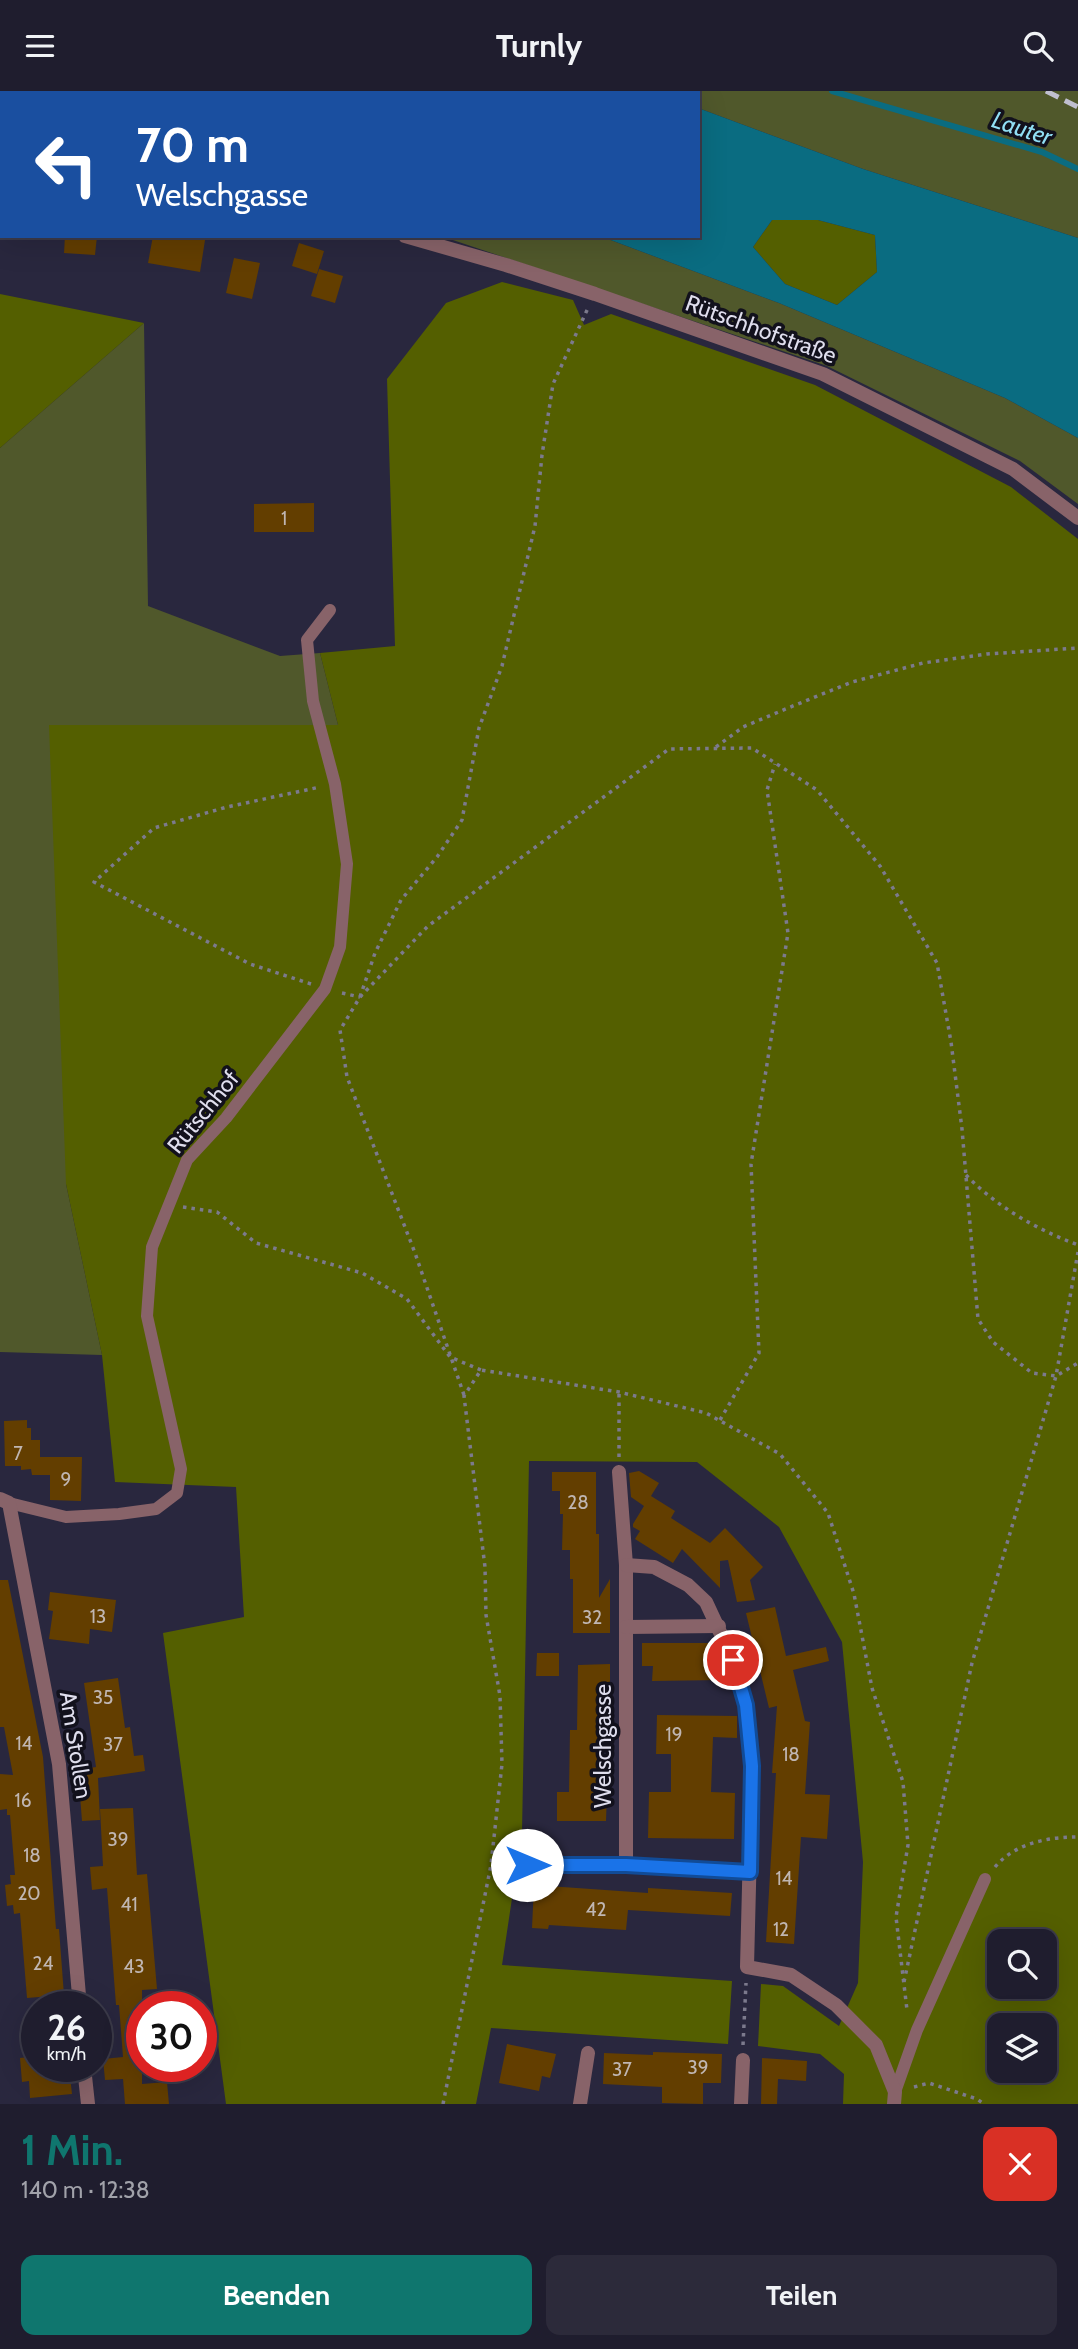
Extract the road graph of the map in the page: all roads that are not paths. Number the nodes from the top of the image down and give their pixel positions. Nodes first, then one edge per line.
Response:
1 (412, 238) edge
2 (1078, 518) edge
3 (330, 610) dead end
4 (619, 1472) road end
5 (4, 1501) edge
6 (626, 1565) junction
7 (719, 1626) junction
8 (626, 1627) junction
9 (527, 1865) dead end
10 (626, 1865) junction
11 (750, 1872) junction
12 (985, 1879) road end
13 (78, 1991) edge
14 (588, 2053) dead end
15 (743, 2060) road end
16 (86, 2082) edge
17 (895, 2098) edge
18 (88, 2104) edge
19 (580, 2104) edge
20 (741, 2104) edge

1 - 2 street, Rütschhofstraße
3 - 5 lane, Rütschhof
4 - 6 street, Welschgasse
5 - 13 street, Am Stollen
6 - 7 street
6 - 8 street, Welschgasse
7 - 8 street
7 - 11 street
8 - 10 street, Welschgasse
9 - 10 street
10 - 11 street
11 - 17 street
12 - 17 lane
14 - 19 street
15 - 20 street
16 - 18 street

